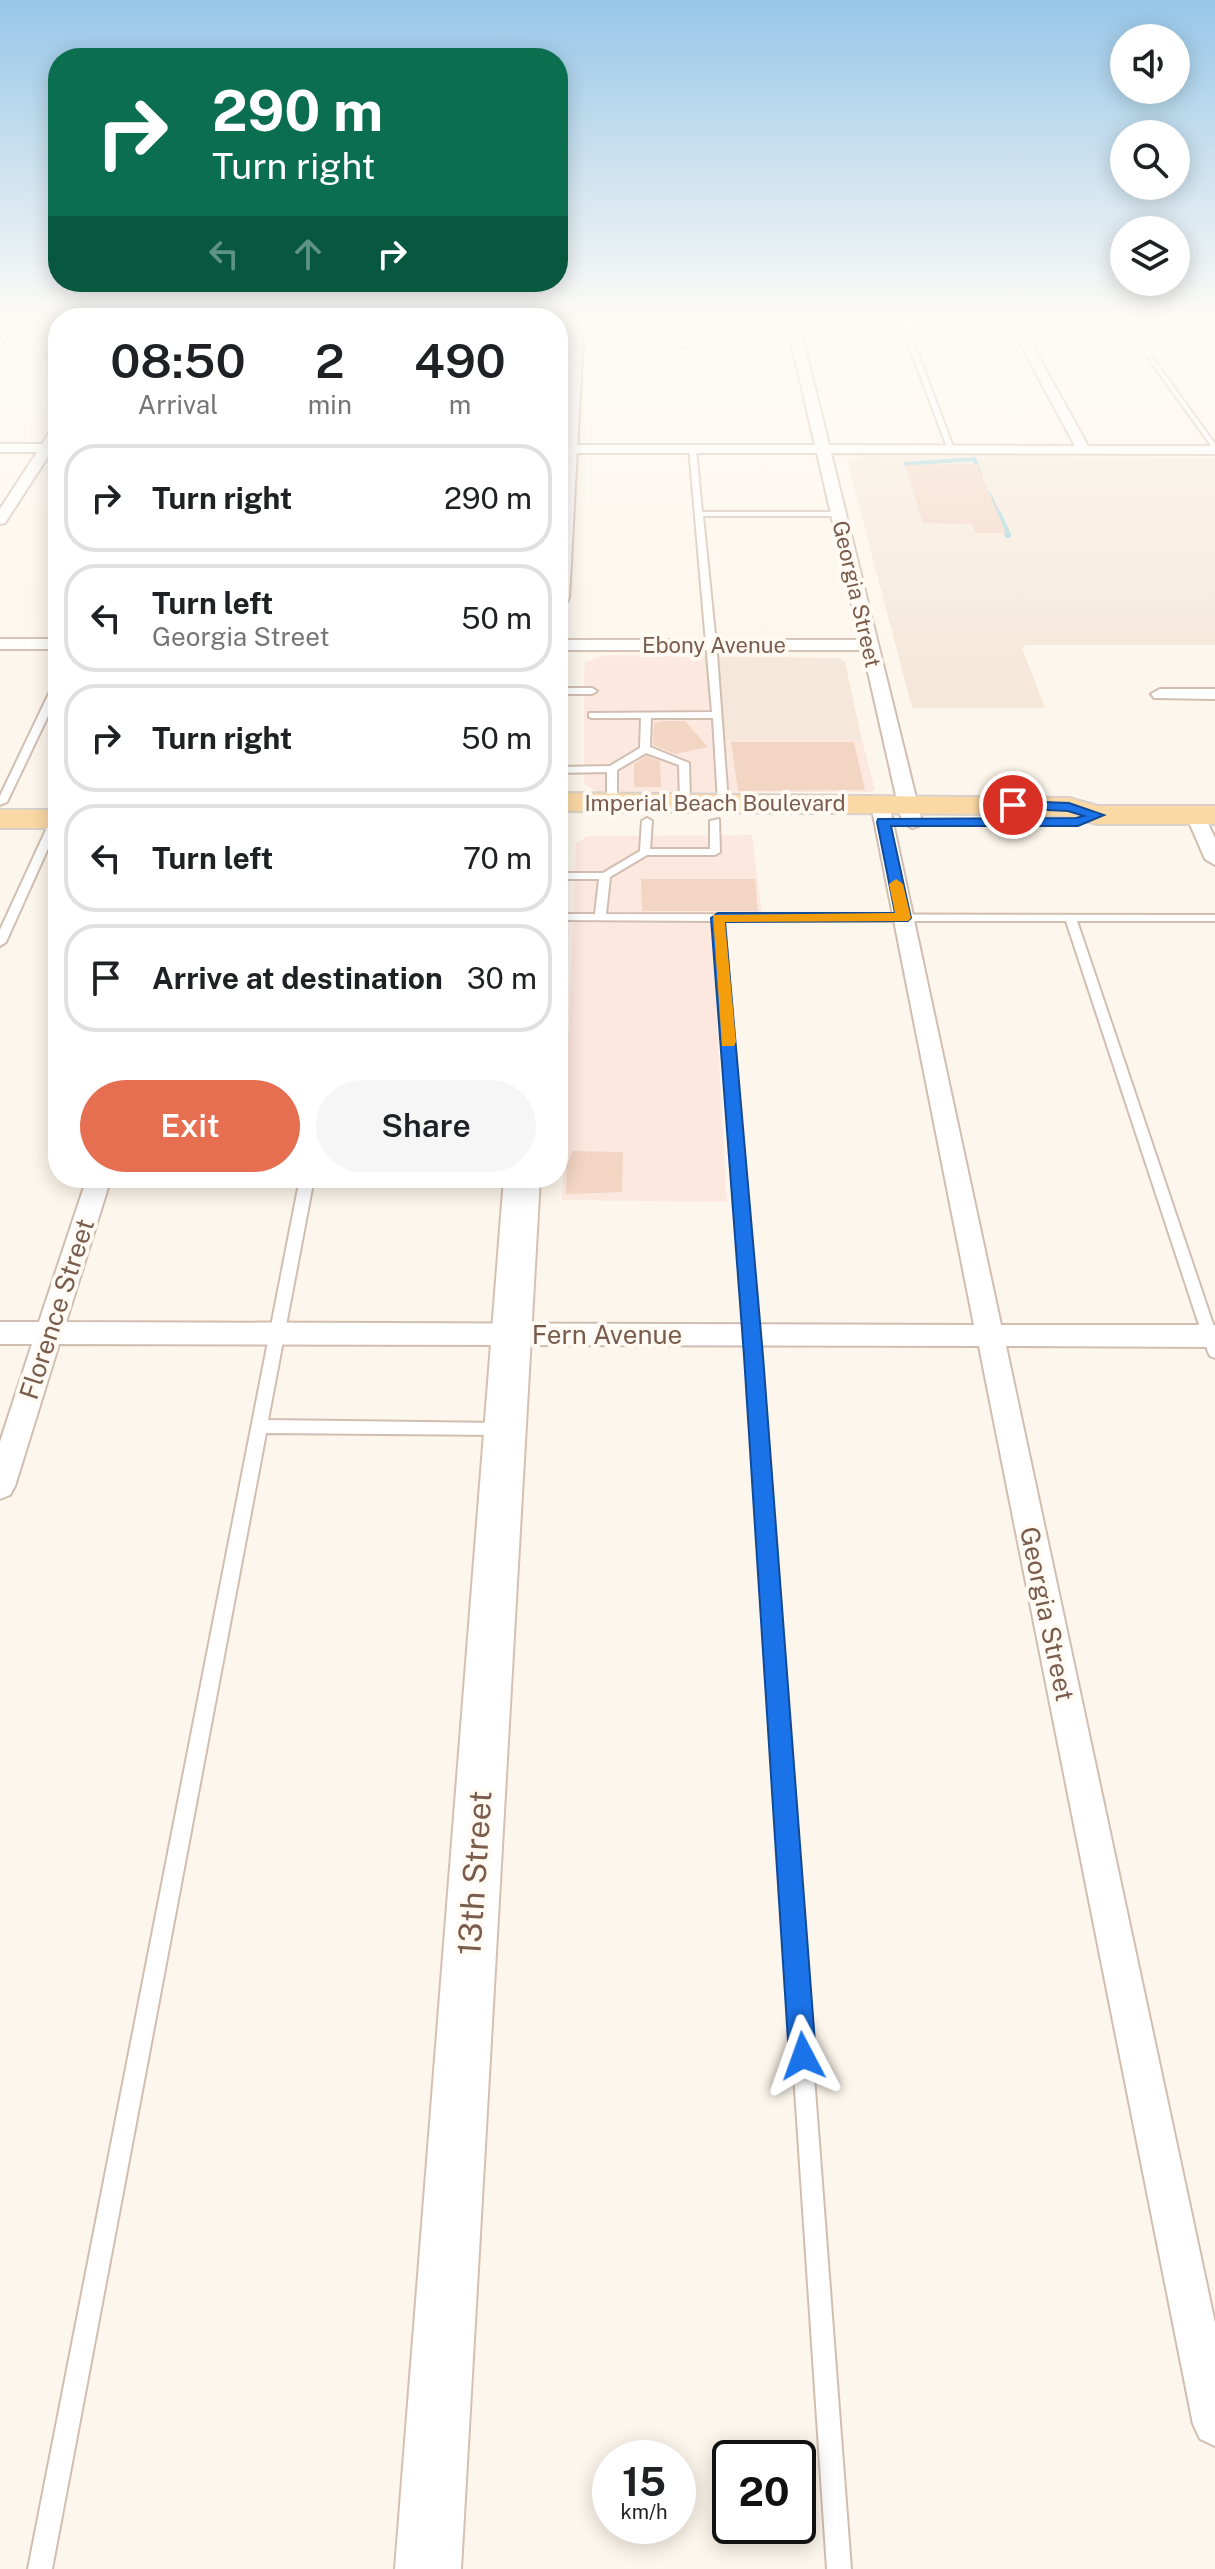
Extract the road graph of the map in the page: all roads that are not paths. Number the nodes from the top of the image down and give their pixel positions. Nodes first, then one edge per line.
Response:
1 (821, 439) edge
2 (948, 439) edge
3 (1078, 439) edge
4 (0, 448) edge
5 (48, 448) edge
6 (568, 449) edge
7 (692, 449) junction
8 (823, 449) junction
9 (952, 450) junction
10 (1084, 450) junction
11 (1215, 450) edge
12 (48, 454) edge
13 (699, 514) junction
14 (838, 514) junction
15 (0, 520) edge
16 (0, 644) edge
17 (48, 644) edge
18 (568, 645) edge
19 (712, 645) junction
20 (869, 645) junction
21 (568, 691) edge
22 (592, 691) dead end
23 (1160, 694) dead end
24 (1215, 694) edge
25 (48, 706) edge
26 (592, 715) dead end
27 (646, 715) junction
28 (718, 715) junction
29 (645, 749) junction
30 (612, 769) junction
31 (568, 770) edge
32 (568, 802) edge
33 (612, 802) junction
34 (685, 802) junction
35 (1, 807) edge
36 (719, 812) junction
37 (48, 813) edge
38 (895, 813) junction
39 (1205, 815) edge
40 (568, 821) edge
41 (647, 821) junction
42 (48, 834) edge
43 (645, 852) junction
44 (1215, 859) edge
45 (568, 876) edge
46 (605, 876) junction
47 (568, 917) edge
48 (600, 917) junction
49 (718, 918) junction
50 (903, 918) junction
51 (1070, 918) junction
52 (1215, 918) edge
53 (0, 942) edge
54 (96, 1188) edge
55 (305, 1188) edge
56 (521, 1188) edge
57 (0, 1333) edge
58 (49, 1334) junction
59 (277, 1335) junction
60 (511, 1335) junction
61 (752, 1335) junction
62 (990, 1335) junction
63 (1213, 1341) edge
64 (261, 1426) junction
65 (505, 1429) junction
66 (0, 1486) edge
67 (1215, 2424) edge
68 (40, 2569) edge
69 (428, 2569) edge
70 (839, 2569) edge

1 - 8 street, Georgia Street
2 - 9 lane
3 - 10 street
4 - 5 street
6 - 7 street
7 - 8 street
7 - 13 lane
8 - 9 street
8 - 14 street, Georgia Street
9 - 10 street
10 - 11 street
12 - 15 street
13 - 14 lane
13 - 19 lane
14 - 20 street, Georgia Street
16 - 17 street
18 - 19 street, Ebony Avenue
19 - 20 street, Ebony Avenue
19 - 28 lane
20 - 38 street, Georgia Street
21 - 22 lane
23 - 24 street
25 - 35 lane
26 - 27 lane
27 - 28 lane
27 - 29 lane
28 - 36 lane
29 - 30 lane
29 - 34 lane
30 - 31 lane
30 - 33 lane
32 - 33 main road, Imperial Beach Boulevard
33 - 34 main road, Imperial Beach Boulevard
34 - 36 main road, Imperial Beach Boulevard
35 - 37 main road
36 - 38 main road, Imperial Beach Boulevard
36 - 41 main road, Imperial Beach Boulevard
36 - 43 lane
38 - 39 main road, Imperial Beach Boulevard
38 - 50 street, Georgia Street
39 - 44 street
40 - 41 main road, Imperial Beach Boulevard
41 - 43 lane
42 - 53 lane
43 - 46 lane
45 - 46 lane
46 - 48 lane
47 - 48 lane
48 - 49 lane
49 - 50 lane
49 - 61 lane
50 - 51 lane
50 - 62 street, Georgia Street
51 - 52 lane
51 - 63 lane
54 - 58 street, Florence Street
55 - 59 lane
56 - 60 main road, 13th Street
57 - 58 street, Fern Avenue
58 - 59 street, Fern Avenue
58 - 66 street, Florence Street
59 - 60 street, Fern Avenue
59 - 64 lane
60 - 61 street, Fern Avenue
60 - 65 main road, 13th Street
61 - 62 street, Fern Avenue
61 - 70 lane
62 - 63 street, Fern Avenue
62 - 67 street, Georgia Street
64 - 65 lane
64 - 68 lane
65 - 69 main road, 13th Street

